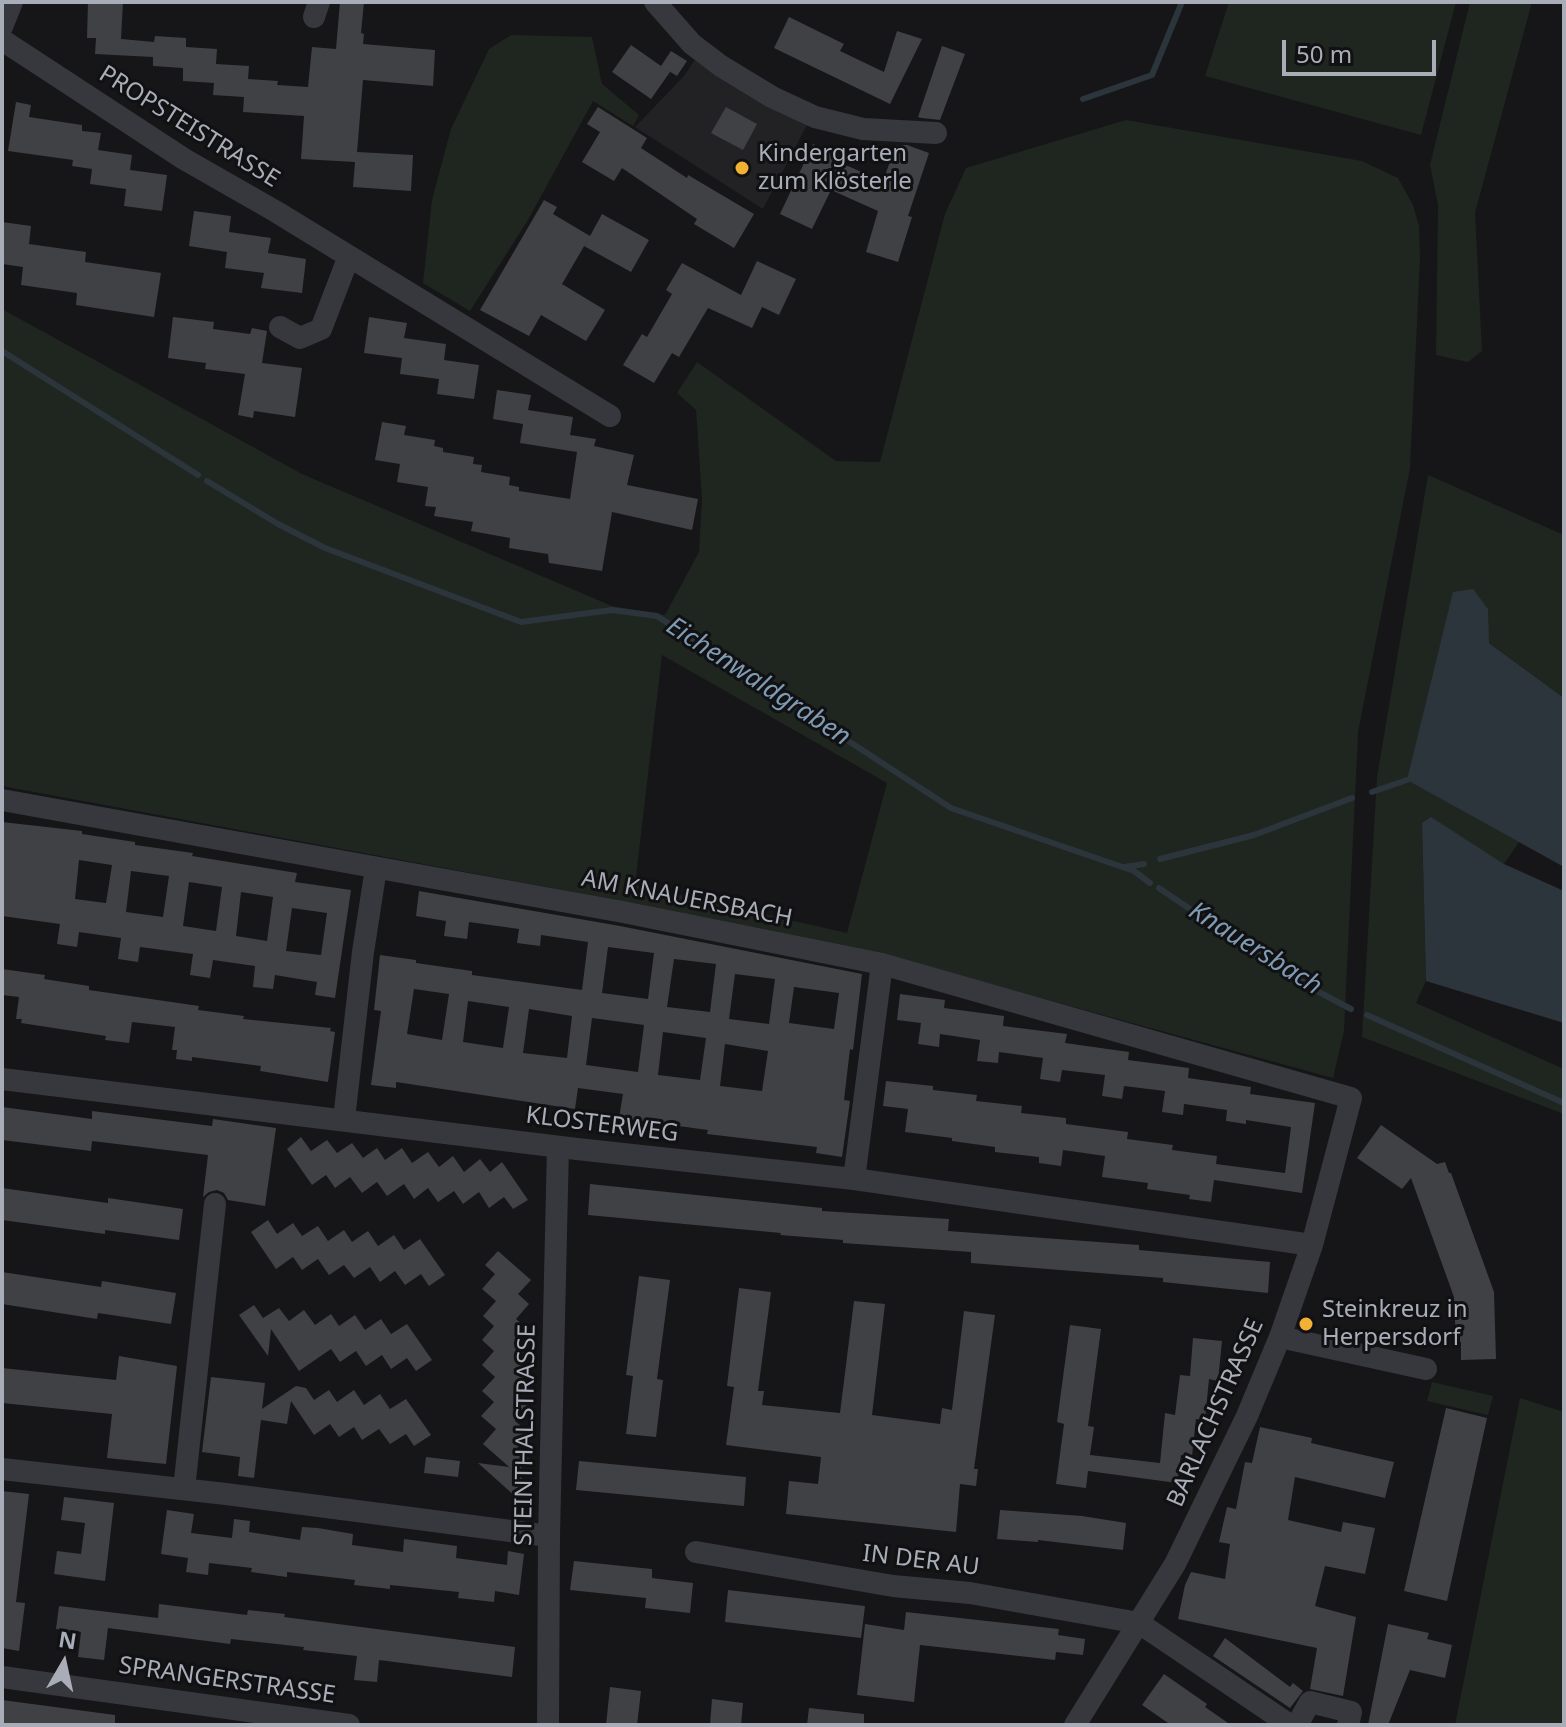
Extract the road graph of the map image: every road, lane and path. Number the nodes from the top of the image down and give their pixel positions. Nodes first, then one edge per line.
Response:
1 (12, 2) edge
2 (655, 2) edge
3 (2, 27) edge
4 (2, 40) edge
5 (936, 133) dead end
6 (349, 256) junction
7 (280, 327) dead end
8 (610, 416) dead end
9 (2, 800) edge
10 (376, 868) junction
11 (882, 964) junction
12 (2, 1079) edge
13 (1351, 1098) joint
14 (344, 1119) junction
15 (558, 1147) junction
16 (854, 1179) junction
17 (215, 1204) dead end
18 (1312, 1245) junction
19 (1280, 1337) junction
20 (1426, 1369) dead end
21 (2, 1469) edge
22 (184, 1489) junction
23 (549, 1536) junction
24 (696, 1552) dead end
25 (1139, 1623) junction
26 (2, 1677) edge
27 (349, 1725) edge
28 (548, 1725) edge
29 (1075, 1725) edge
30 (1290, 1725) edge
31 (1297, 1725) edge
32 (1348, 1725) edge

1 - 3 street
2 - 5 street
4 - 6 street, PROPSTEISTRASSE
6 - 7 street
6 - 8 street, PROPSTEISTRASSE
9 - 10 street, AM KNAUERSBACH
10 - 11 street, AM KNAUERSBACH
10 - 14 street
11 - 13 street, AM KNAUERSBACH
11 - 16 street
12 - 14 street, KLOSTERWEG
13 - 18 street, BARLACHSTRASSE
14 - 15 street, KLOSTERWEG
15 - 16 street, KLOSTERWEG
15 - 23 street, STEINTHALSTRASSE
16 - 18 street, KLOSTERWEG
17 - 22 street
18 - 19 street, BARLACHSTRASSE
19 - 20 street
19 - 25 street, BARLACHSTRASSE
21 - 22 street
22 - 23 street
23 - 28 street, STEINTHALSTRASSE
24 - 25 street, IN DER AU
25 - 29 street, BARLACHSTRASSE
25 - 30 street
26 - 27 street, SPRANGERSTRASSE
31 - 32 street

